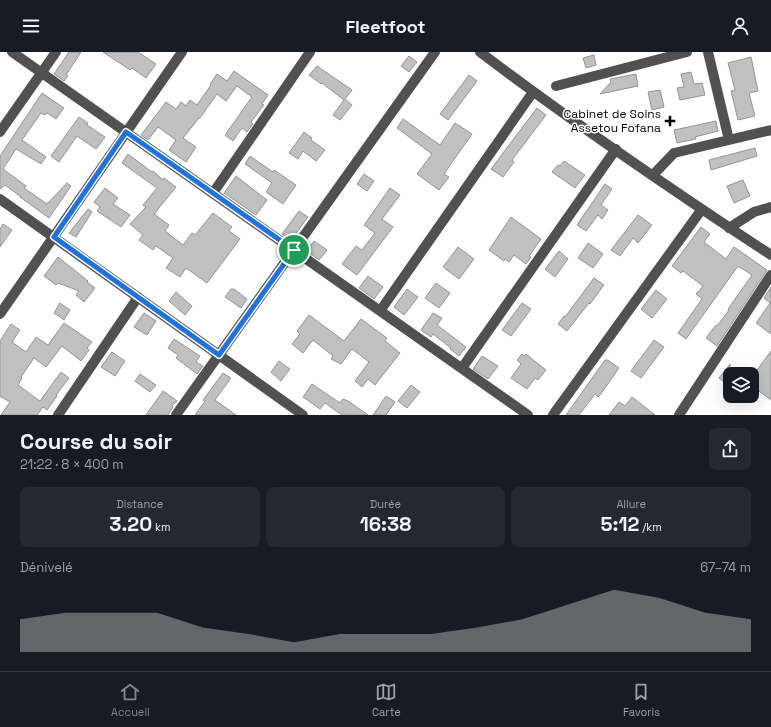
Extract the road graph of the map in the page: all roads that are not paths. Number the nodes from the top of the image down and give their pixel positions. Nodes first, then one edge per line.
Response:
1 (12, 52) edge
2 (56, 52) edge
3 (182, 52) edge
4 (310, 52) edge
5 (435, 52) edge
6 (480, 52) edge
7 (687, 52) edge
8 (708, 52) edge
9 (41, 73) junction
10 (556, 86) dead end
11 (533, 92) junction
12 (771, 130) edge
13 (0, 132) edge
14 (126, 132) junction
15 (729, 140) junction
16 (616, 149) junction
17 (653, 175) junction
18 (213, 193) junction
19 (0, 199) edge
20 (771, 207) edge
21 (702, 209) junction
22 (730, 228) junction
23 (54, 237) junction
24 (294, 250) junction
25 (771, 255) edge
26 (771, 275) edge
27 (138, 297) junction
28 (380, 311) junction
29 (0, 314) edge
30 (219, 355) junction
31 (462, 368) junction
32 (300, 414) edge
33 (58, 415) edge
34 (176, 415) edge
35 (528, 415) edge
36 (552, 415) edge
37 (679, 415) edge

1 - 9 street
2 - 9 street
3 - 14 street
4 - 18 street
5 - 24 street
6 - 11 street
7 - 10 street
8 - 15 street
9 - 13 street
9 - 14 street
11 - 16 street
11 - 28 street
12 - 15 street
14 - 18 street
14 - 23 street
15 - 17 street
16 - 17 street
16 - 31 street
17 - 21 street
18 - 24 street
19 - 23 street
20 - 22 street
21 - 22 street
21 - 36 street
22 - 25 street
23 - 27 street
23 - 29 street
24 - 28 street
24 - 30 street
26 - 37 street
27 - 30 street
27 - 33 street
28 - 31 street
30 - 32 street
30 - 34 street
31 - 35 street

